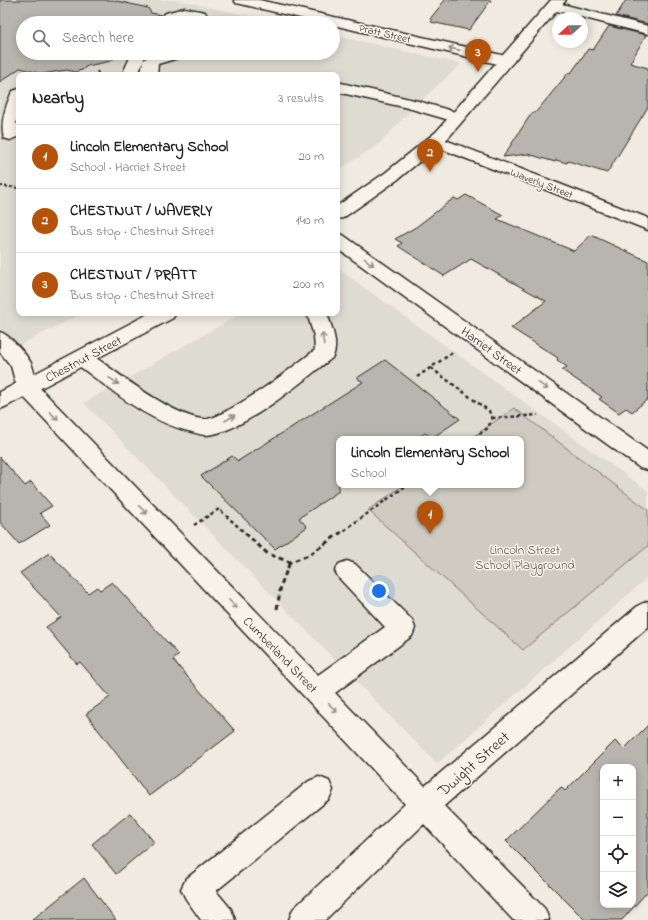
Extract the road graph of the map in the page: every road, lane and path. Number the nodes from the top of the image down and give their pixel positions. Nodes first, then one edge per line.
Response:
1 (241, 0) edge
2 (557, 3) edge
3 (170, 16) edge
4 (201, 16) edge
5 (311, 16) edge
6 (340, 23) edge
7 (648, 30) edge
8 (506, 61) junction
9 (144, 62) edge
10 (133, 72) edge
11 (340, 88) edge
12 (15, 92) edge
13 (456, 117) junction
14 (16, 130) edge
15 (435, 141) junction
16 (0, 186) edge
17 (16, 188) edge
18 (340, 212) edge
19 (648, 224) edge
20 (340, 241) edge
21 (160, 316) edge
22 (318, 316) edge
23 (0, 339) edge
24 (452, 353) dead end
25 (82, 358) junction
26 (431, 368) junction
27 (417, 377) dead end
28 (27, 388) junction
29 (0, 401) edge
30 (538, 415) dead end
31 (492, 418) junction
32 (476, 436) edge
33 (648, 462) edge
34 (404, 488) edge
35 (192, 526) dead end
36 (290, 562) junction
37 (347, 571) dead end
38 (276, 611) dead end
39 (648, 612) edge
40 (317, 691) junction
41 (319, 790) dead end
42 (425, 804) junction
43 (220, 920) edge
44 (304, 920) edge
45 (534, 920) edge

5 -> 1 street, Pratt Street
2 - 7 street
2 - 8 street
3 - 4 street
8 -> 6 street, Pratt Street
8 - 13 street
9 - 10 street
11 - 13 street
12 - 14 street
13 - 15 street
15 - 18 street
15 - 19 street, Waverly Street
16 - 17 path
20 -> 33 street, Harriet Street
21 - 25 street, Chestnut Street
25 -> 22 street
23 - 28 street
24 - 26 path
25 - 28 street, Chestnut Street
26 - 27 path
26 - 31 path
28 - 29 street, Chestnut Street
28 -> 40 street, Cumberland Street
30 - 31 path
31 - 32 path
34 - 36 path
35 - 36 path
36 - 38 path
37 - 40 street
39 - 42 street, Dwight Street
40 -> 42 street, Cumberland Street
41 - 43 street
42 - 44 street, Dwight Street
42 - 45 street, Cumberland Street

